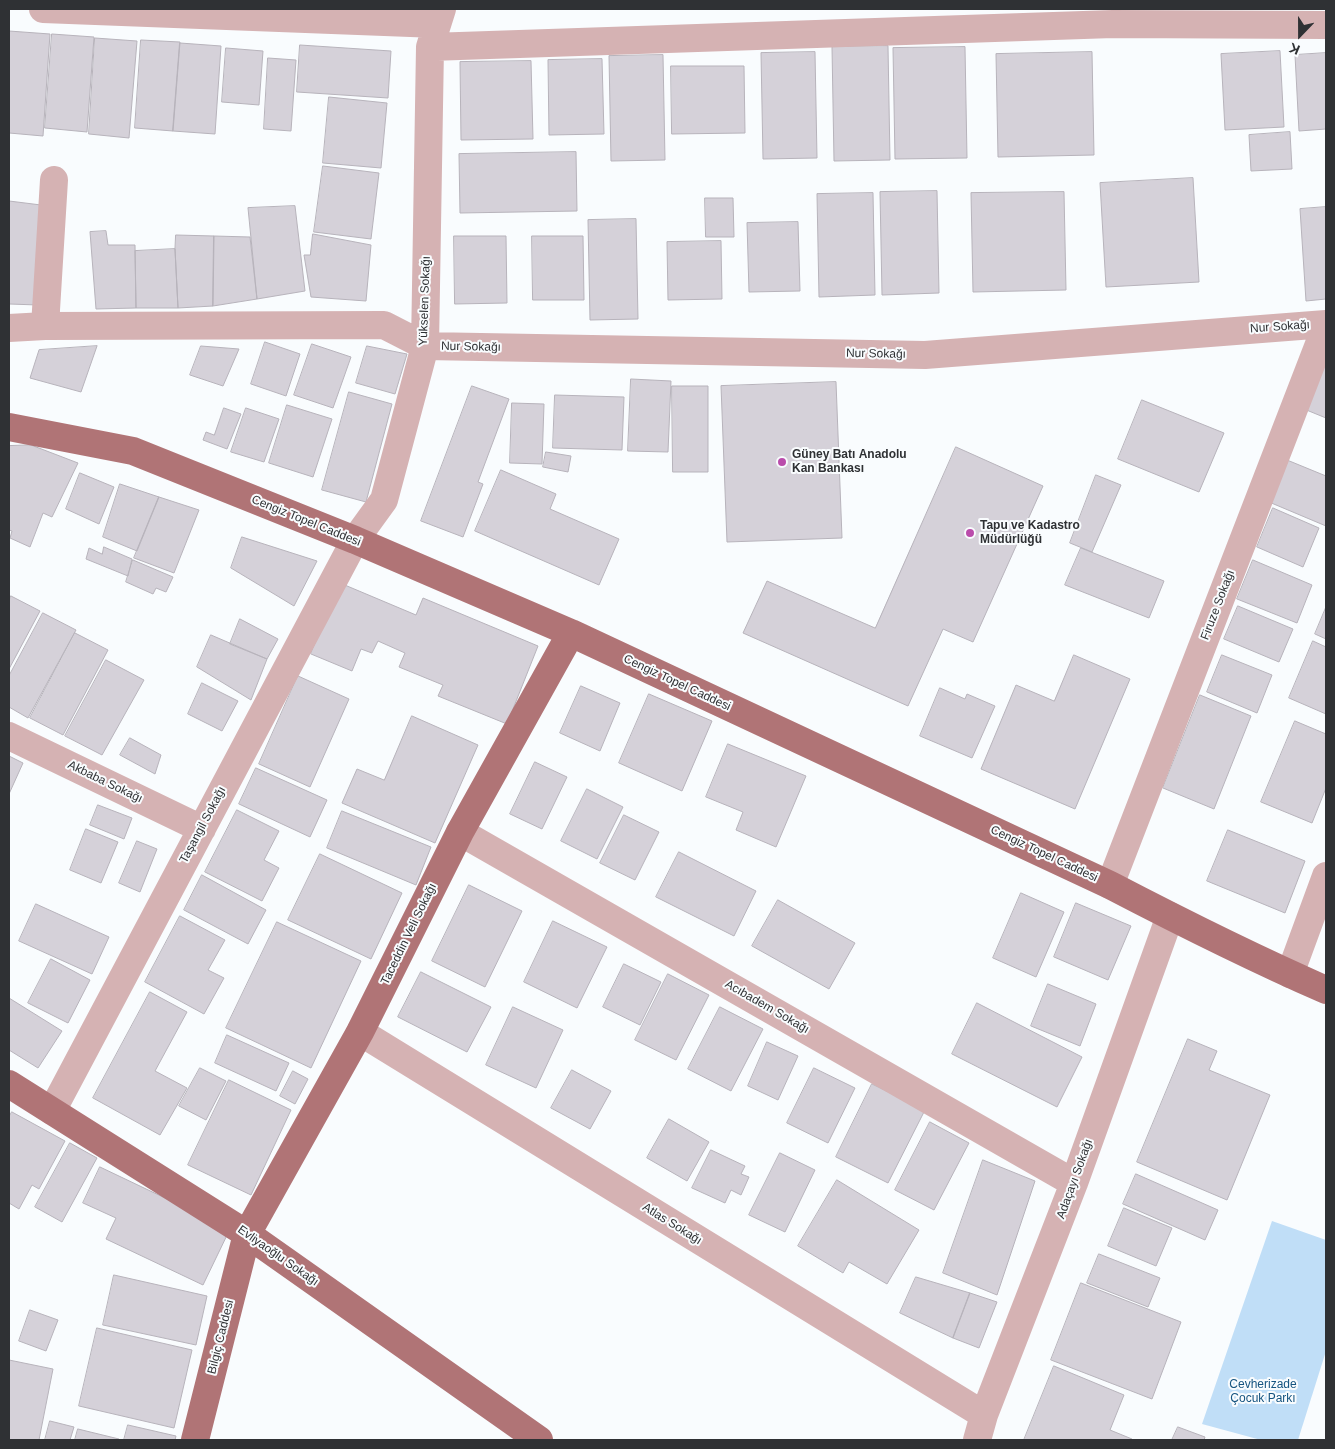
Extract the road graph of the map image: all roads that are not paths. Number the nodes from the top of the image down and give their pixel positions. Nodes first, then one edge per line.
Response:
1 (43, 9) edge
2 (1113, 16) edge
3 (1326, 25) edge
4 (437, 27) edge
5 (54, 180) dead end
6 (1326, 325) edge
7 (45, 326) junction
8 (9, 328) edge
9 (425, 346) junction
10 (9, 426) edge
11 (355, 540) junction
12 (570, 633) junction
13 (9, 736) edge
14 (202, 829) junction
15 (460, 832) junction
16 (1326, 876) edge
17 (1110, 885) junction
18 (1170, 916) junction
19 (1290, 974) junction
20 (1326, 990) edge
21 (360, 1032) junction
22 (9, 1084) edge
23 (52, 1111) junction
24 (1074, 1184) junction
25 (247, 1234) junction
26 (980, 1428) edge
27 (195, 1440) edge
28 (539, 1440) edge

1 - 4 street
2 - 3 street
2 - 4 street
4 - 9 street, Yükselen Sokağı
5 - 7 street
6 - 9 street, Nur Sokağı
6 - 17 street, Firuze Sokağı
7 - 8 street
7 - 9 street
9 - 11 street, Yükselen Sokağı
10 - 11 main road, Cengiz Topel Caddesi
11 - 12 main road, Cengiz Topel Caddesi
11 - 14 street, Taşangil Sokağı
12 - 15 main road, Taceddin Veli Sokağı
12 - 17 main road, Cengiz Topel Caddesi
13 - 14 street, Akbaba Sokağı
14 - 23 street, Taşangil Sokağı
15 - 21 main road, Taceddin Veli Sokağı
15 - 24 street, Acıbadem Sokağı
16 - 19 street
17 - 18 main road, Cengiz Topel Caddesi
18 - 19 main road, Cengiz Topel Caddesi
18 - 24 street, Adaçayı Sokağı
19 - 20 main road, Cengiz Topel Caddesi
21 - 25 main road, Taceddin Veli Sokağı
21 - 26 street, Atlas Sokağı
22 - 23 main road, Evliyaoğlu Sokağı
23 - 25 main road, Evliyaoğlu Sokağı
24 - 26 street, Adaçayı Sokağı
25 - 27 main road, Bilgiç Caddesi
25 - 28 main road, Evliyaoğlu Sokağı

